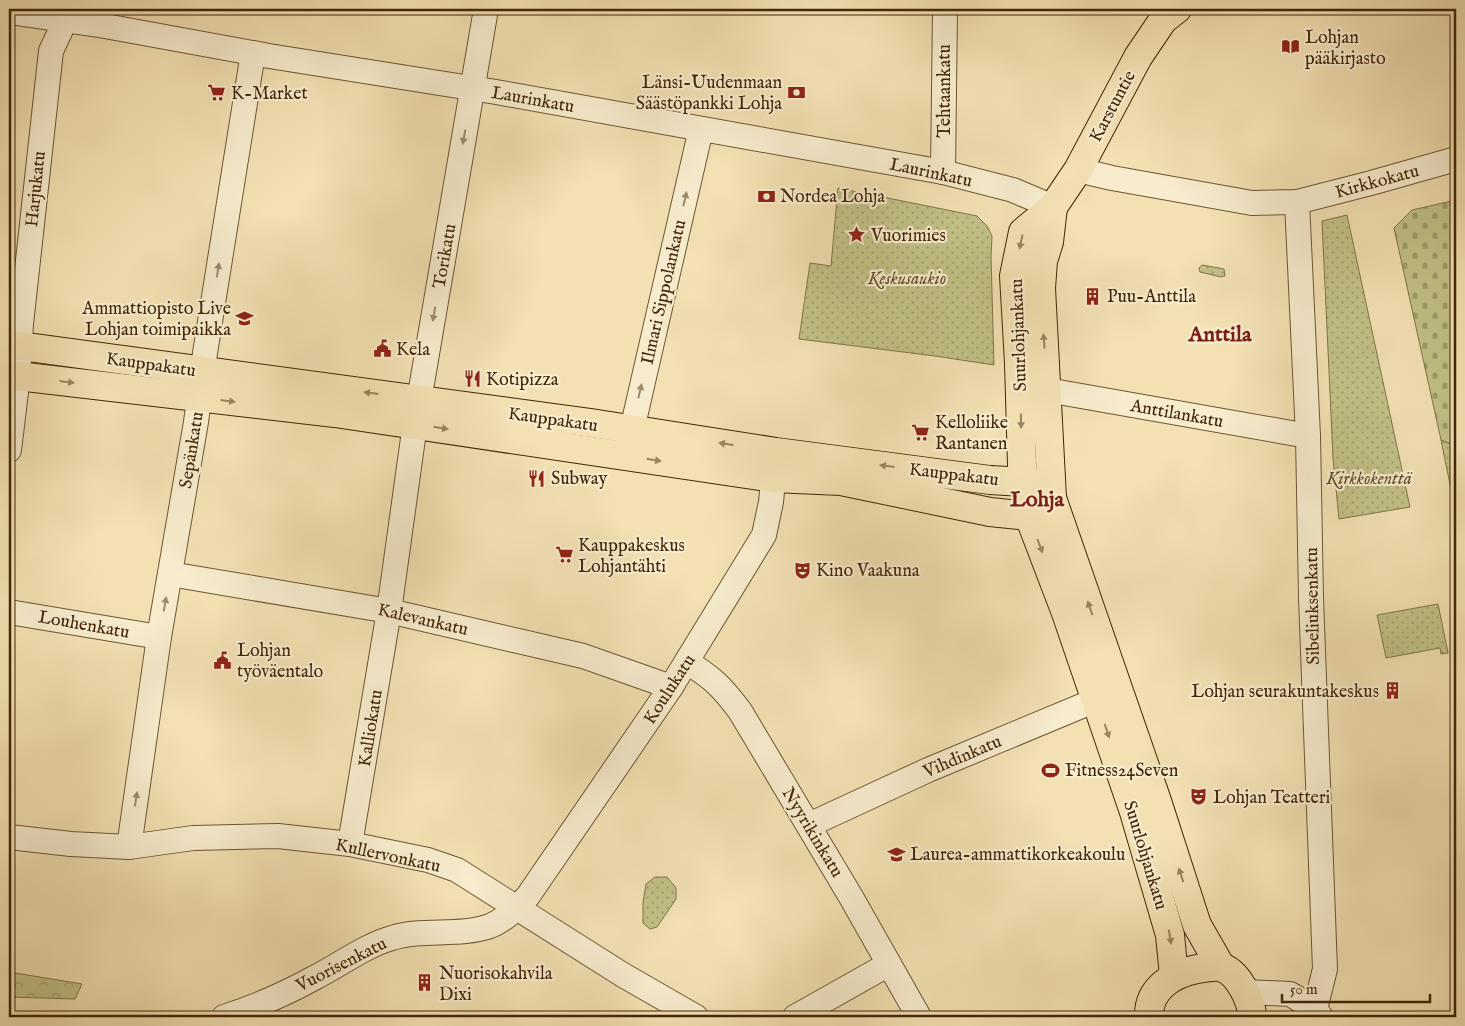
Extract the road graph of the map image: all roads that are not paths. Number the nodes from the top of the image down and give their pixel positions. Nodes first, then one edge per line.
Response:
1 (486, 9) edge
2 (944, 9) edge
3 (1177, 9) edge
4 (9, 12) edge
5 (67, 15) edge
6 (253, 53) junction
7 (472, 88) junction
8 (701, 129) junction
9 (1456, 159) edge
10 (1078, 170) junction
11 (943, 172) junction
12 (1297, 202) junction
13 (1052, 207) junction
14 (14, 346) edge
15 (203, 371) junction
16 (14, 375) edge
17 (1047, 390) junction
18 (199, 397) junction
19 (417, 412) junction
20 (1308, 436) junction
21 (629, 443) junction
22 (9, 450) edge
23 (774, 465) junction
24 (1024, 482) junction
25 (1052, 498) junction
26 (1029, 516) junction
27 (170, 574) junction
28 (389, 611) junction
29 (9, 612) edge
30 (158, 637) junction
31 (687, 662) junction
32 (671, 687) junction
33 (1096, 700) junction
34 (819, 820) junction
35 (9, 836) edge
36 (350, 844) junction
37 (129, 847) junction
38 (517, 908) junction
39 (889, 964) junction
40 (1221, 967) junction
41 (1174, 976) junction
42 (1249, 1004) edge
43 (1145, 1014) edge
44 (1310, 1015) edge
45 (224, 1017) edge
46 (696, 1017) edge
47 (795, 1017) edge
48 (919, 1017) edge

1 - 7 street, Torikatu
2 - 11 street, Tehtaankatu
3 - 10 main road, Karstuntie
4 - 5 street, Laurinkatu
5 - 6 street, Laurinkatu
5 - 14 street, Harjukatu
6 - 7 street, Laurinkatu
15 -> 6 street, Sepänkatu
7 - 8 street, Laurinkatu
7 -> 19 street, Torikatu
8 - 11 street, Laurinkatu
21 -> 8 street, Ilmari Sippolankatu
9 - 12 street, Kirkkokatu
10 - 12 street
10 - 13 main road, Karstuntie
11 - 13 street, Laurinkatu
12 - 20 street, Sibeliuksenkatu
17 -> 13 main road, Suurlohjankatu
13 -> 24 main road, Suurlohjankatu
14 - 15 main road, Kauppakatu
14 - 16 street, Harjukatu
15 - 18 street, Sepänkatu
19 -> 15 main road, Kauppakatu
16 -> 18 main road, Kauppakatu
16 - 22 street, Harjukatu
17 - 20 street, Anttilankatu
17 - 25 main road, Suurlohjankatu
18 -> 19 main road, Kauppakatu
18 - 27 street, Sepänkatu
19 - 21 main road, Kauppakatu
19 - 28 street, Torikatu
20 - 44 street, Sibeliuksenkatu
21 - 23 main road, Kauppakatu
24 -> 23 main road, Kauppakatu
23 - 26 main road, Kauppakatu
23 - 31 street, Koulukatu
24 - 25 main road, Kauppakatu
24 - 26 main road, Suurlohjankatu
25 - 26 main road
40 -> 25 main road, Suurlohjankatu
26 -> 33 main road, Suurlohjankatu
27 - 28 street, Kalevankatu
30 -> 27 street, Sepänkatu
28 - 32 street, Kalevankatu
28 - 36 street, Kalliokatu
29 - 30 street, Louhenkatu
37 -> 30 street, Sepänkatu
31 - 32 street, Koulukatu
31 - 34 street, Nyyrikinkatu
32 - 38 street, Koulukatu
33 - 34 street, Vihdinkatu
33 -> 41 main road, Suurlohjankatu
34 - 39 street, Nyyrikinkatu
35 - 37 street, Kullervonkatu
36 - 37 street, Kullervonkatu
36 - 38 street, Kullervonkatu
38 - 45 street, Vuorisenkatu
38 - 46 street, Kullervonkatu
39 - 47 street
39 - 48 street, Nyyrikinkatu
40 - 41 main road
40 - 42 main road, Suurlohjankatu
41 - 43 main road
42 - 44 street

